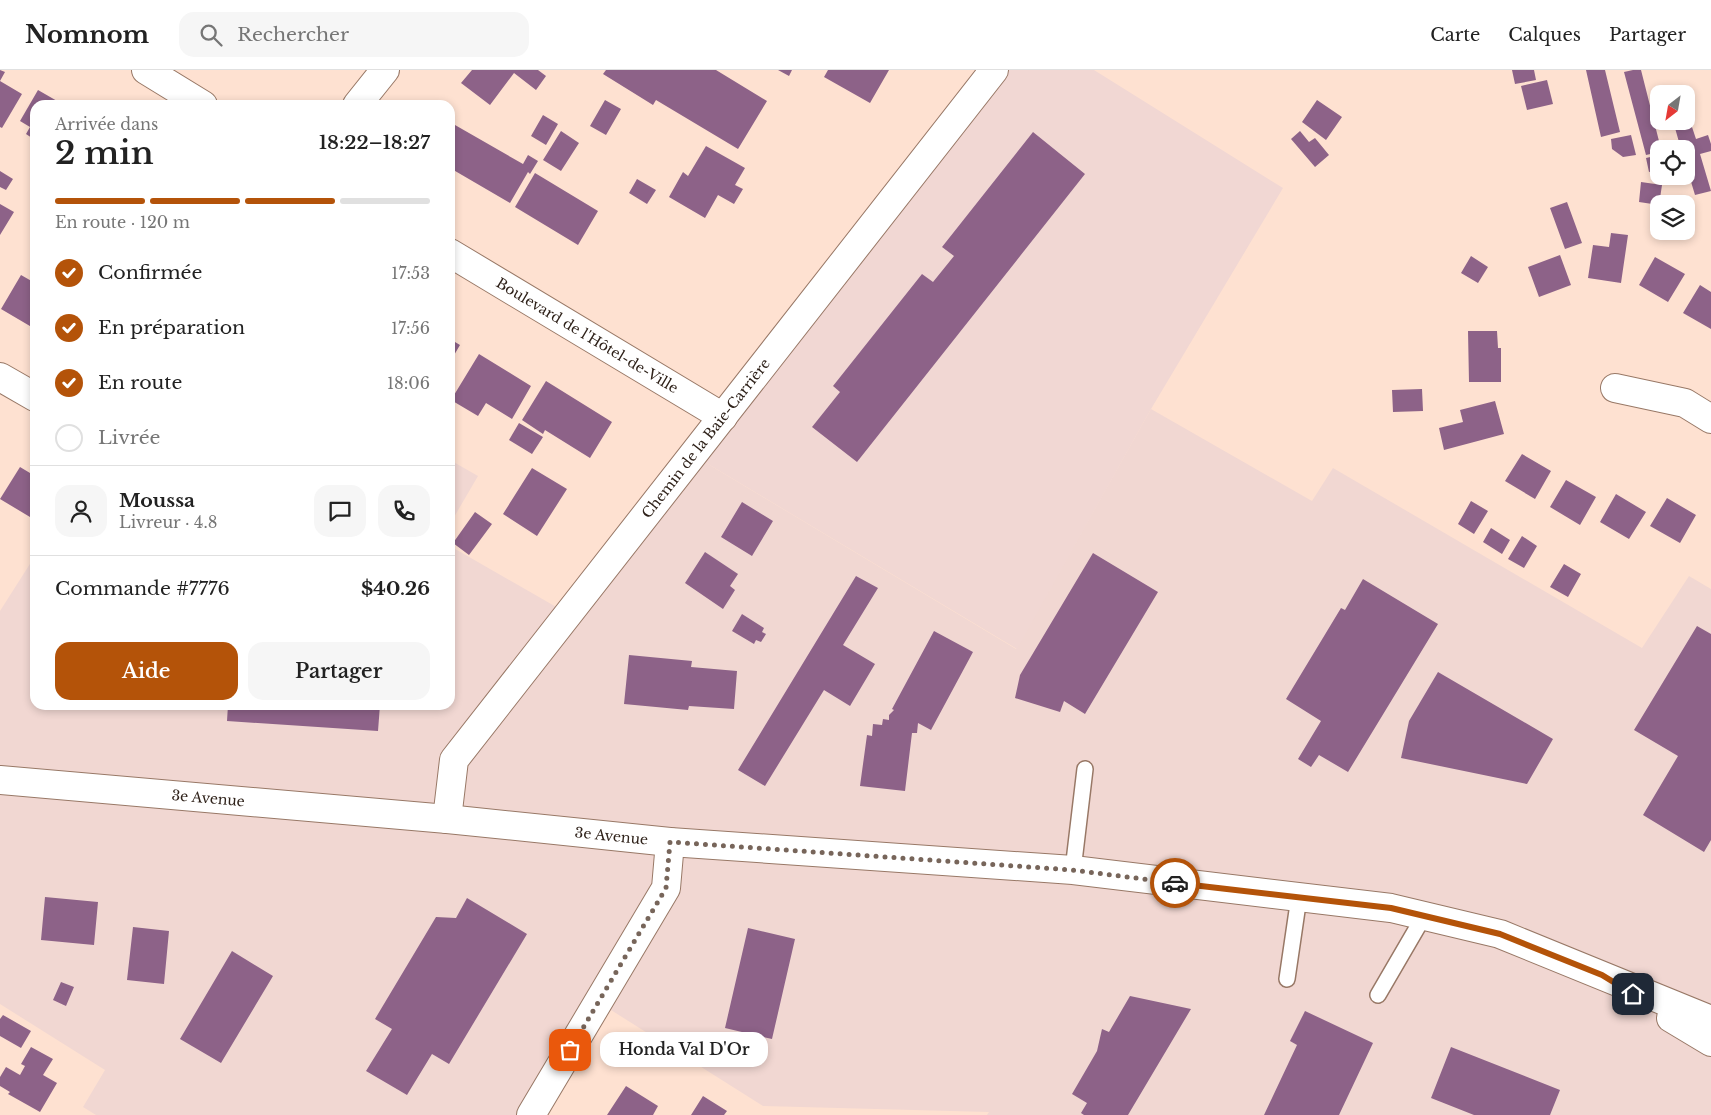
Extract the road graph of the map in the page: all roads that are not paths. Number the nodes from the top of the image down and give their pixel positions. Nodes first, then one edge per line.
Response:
1 (146, 70) edge
2 (385, 70) edge
3 (994, 70) edge
4 (195, 100) edge
5 (361, 100) edge
6 (455, 256) edge
7 (0, 377) edge
8 (1615, 388) dead end
9 (30, 394) edge
10 (723, 417) junction
11 (1711, 418) edge
12 (1085, 769) dead end
13 (0, 780) edge
14 (447, 819) junction
15 (670, 842) junction
16 (1072, 870) junction
17 (1300, 897) junction
18 (1424, 916) junction
19 (1602, 975) junction
20 (1287, 979) dead end
21 (1378, 995) dead end
22 (1711, 1020) edge
23 (1711, 1042) edge
24 (531, 1115) edge

1 - 4 main road
2 - 5 main road
3 - 10 main road, Chemin de la Baie-Carrière
6 - 10 main road, Boulevard de l'Hôtel-de-Ville
7 - 9 main road
8 - 11 main road
10 - 14 main road, Chemin de la Baie-Carrière
12 - 16 lane
13 - 14 main road, 3e Avenue
14 - 15 main road, 3e Avenue
15 - 16 main road, 3e Avenue
15 - 24 main road
16 - 17 main road, 3e Avenue
17 - 18 main road, 3e Avenue
17 - 20 lane
18 - 19 main road, 3e Avenue
18 - 21 lane
19 - 22 main road, 3e Avenue
19 - 23 main road, 3e Avenue

